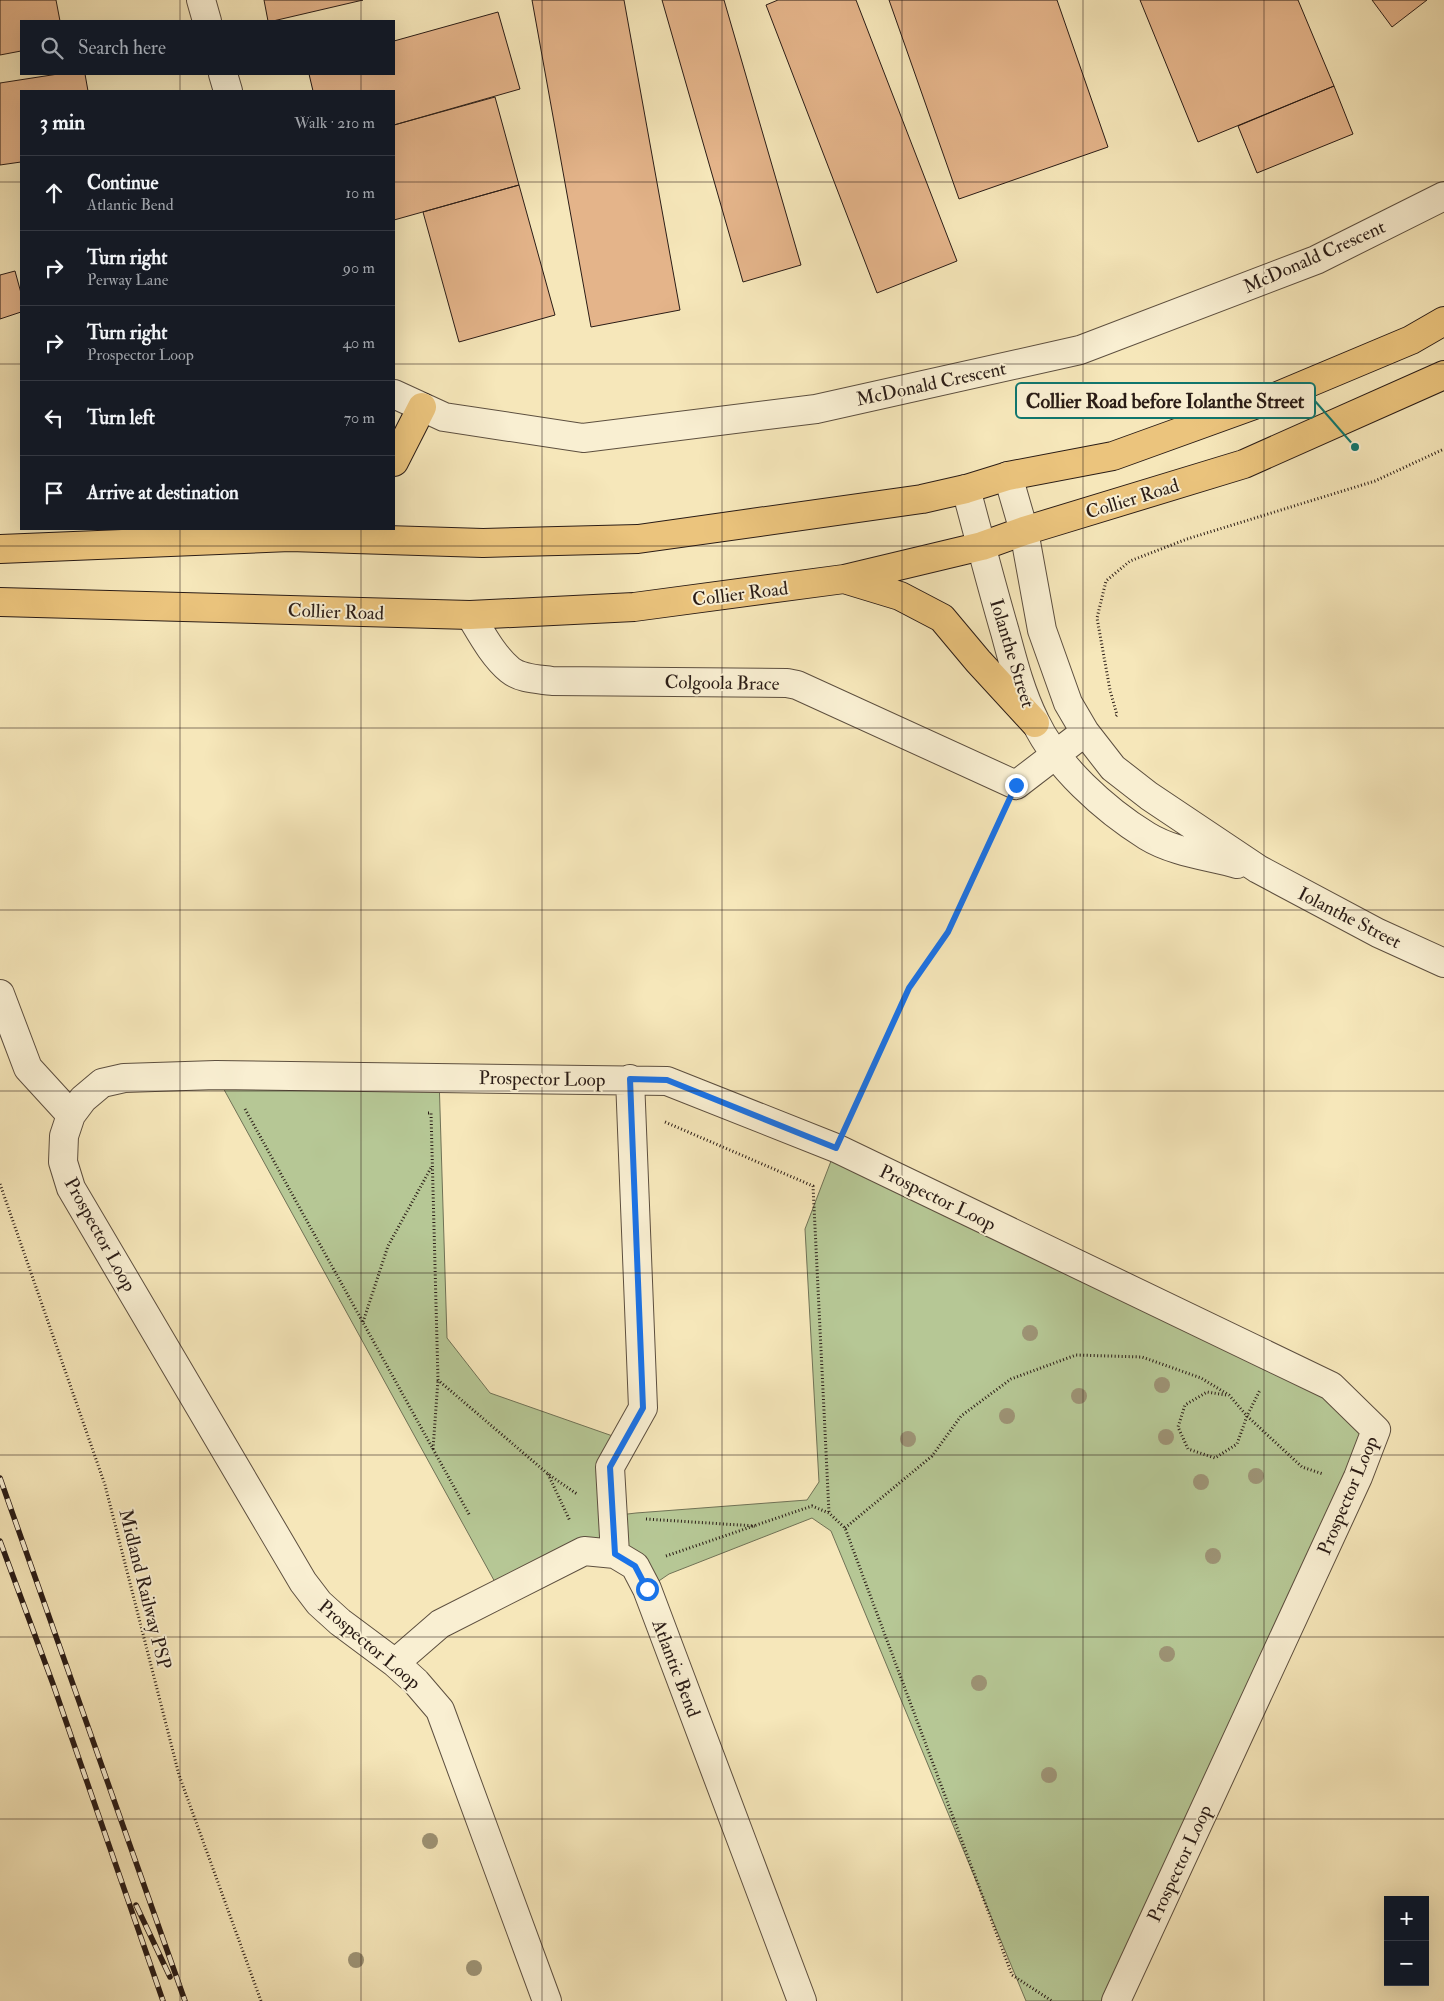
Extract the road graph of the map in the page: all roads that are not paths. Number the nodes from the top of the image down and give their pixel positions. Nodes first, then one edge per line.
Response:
1 (201, 0) edge
2 (207, 20) edge
3 (223, 75) edge
4 (228, 90) edge
5 (1444, 196) edge
6 (1444, 321) edge
7 (1444, 375) edge
8 (395, 394) edge
9 (422, 407) junction
10 (395, 460) edge
11 (1008, 476) junction
12 (966, 490) junction
13 (1024, 531) junction
14 (302, 533) edge
15 (982, 546) junction
16 (0, 550) edge
17 (844, 579) junction
18 (0, 602) edge
19 (470, 615) junction
20 (1035, 723) junction
21 (1085, 732) junction
22 (1056, 753) junction
23 (1258, 869) junction
24 (1444, 963) edge
25 (0, 994) edge
26 (630, 1079) junction
27 (70, 1115) junction
28 (625, 1560) junction
29 (395, 1663) junction
30 (547, 2001) edge
31 (802, 2001) edge
32 (1116, 2001) edge

1 - 2 street
3 - 4 street
5 - 9 street, McDonald Crescent
6 - 11 main road
7 - 13 main road, Collier Road
8 - 9 street, McDonald Crescent
9 - 10 main road
11 - 12 main road
11 - 13 street, Iolanthe Street
12 - 14 main road
12 - 15 street, Iolanthe Street
13 - 15 main road, Collier Road
13 - 21 street, Iolanthe Street
14 - 16 main road
15 - 17 main road, Collier Road
15 - 20 street, Iolanthe Street
17 - 19 main road, Collier Road
17 - 20 main road
18 - 19 main road, Collier Road
19 - 22 street, Colgoola Brace
20 - 22 street, Iolanthe Street
21 - 22 street
21 - 23 street, Iolanthe Street
22 - 23 street, Iolanthe Street
23 - 24 street, Iolanthe Street
25 - 27 street
26 - 27 street, Prospector Loop
26 - 28 street, Atlantic Bend
26 - 32 street, Prospector Loop
27 - 29 street, Prospector Loop
28 - 29 street
28 - 31 street, Atlantic Bend
29 - 30 street, Prospector Loop

